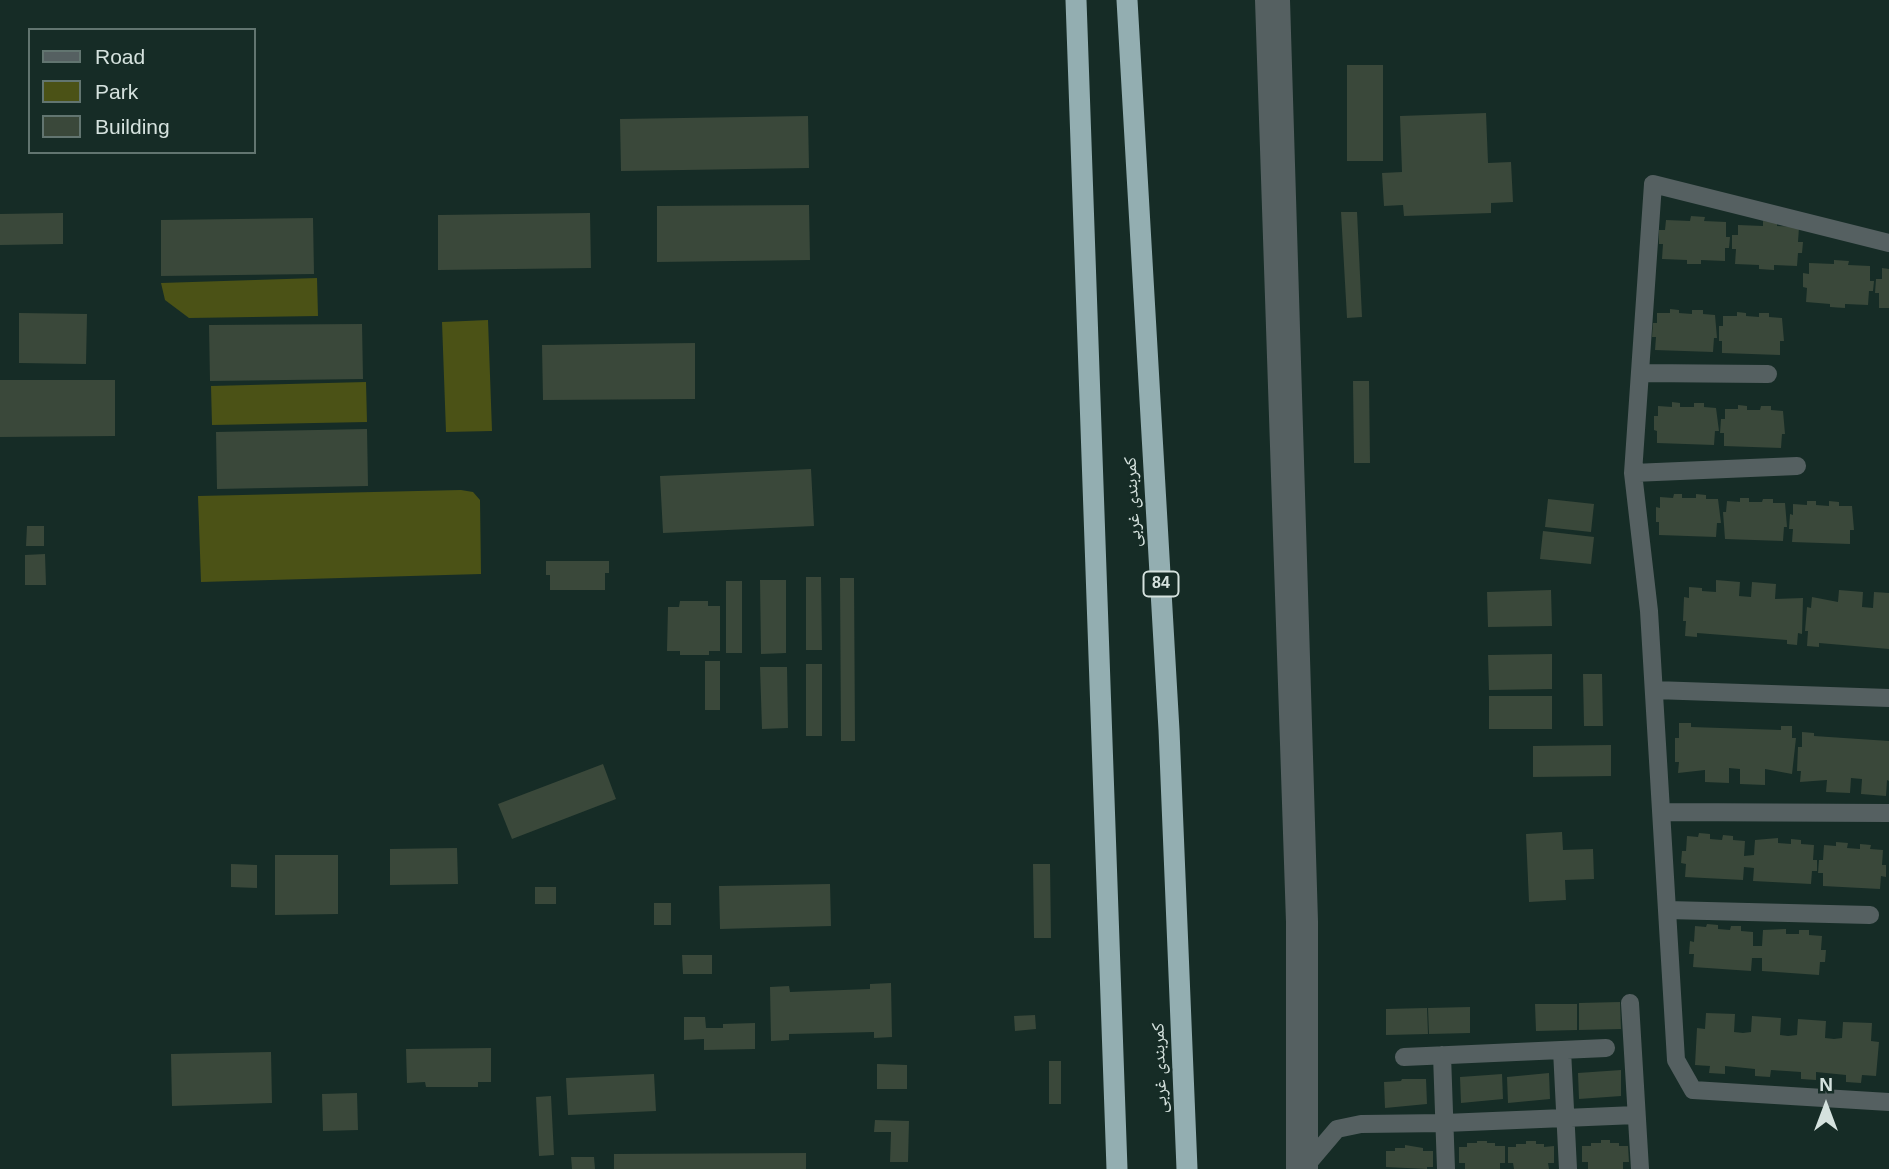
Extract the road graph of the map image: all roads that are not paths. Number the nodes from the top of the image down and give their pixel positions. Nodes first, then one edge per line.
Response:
1 (1076, 0) edge
2 (1127, 0) edge
3 (1264, 0) edge
4 (1281, 0) edge
5 (1889, 243) edge
6 (1640, 373) junction
7 (1768, 373) dead end
8 (1797, 466) dead end
9 (1633, 473) junction
10 (1654, 690) junction
11 (1889, 698) edge
12 (1661, 812) junction
13 (1889, 813) edge
14 (1667, 910) junction
15 (1870, 915) dead end
16 (1630, 1003) dead end
17 (1606, 1048) dead end
18 (1562, 1050) junction
19 (1443, 1055) junction
20 (1404, 1057) dead end
21 (1889, 1102) edge
22 (1636, 1115) junction
23 (1564, 1118) junction
24 (1445, 1123) junction
25 (1304, 1167) edge
26 (1117, 1169) edge
27 (1187, 1169) edge
28 (1446, 1169) edge
29 (1568, 1169) edge
30 (1640, 1169) edge

1 - 26 highway
2 - 27 highway, کمربندی غربی / 84
3 - 25 street
4 - 25 street
5 - 6 street
6 - 7 street
6 - 9 street
8 - 9 street
9 - 10 street
10 - 11 street
10 - 12 street
12 - 13 street
12 - 14 street
14 - 15 street
14 - 21 street
16 - 22 street
17 - 18 street
18 - 19 street
18 - 23 street
19 - 20 street
19 - 24 street
22 - 23 street
22 - 30 street
23 - 24 street
23 - 29 street
24 - 25 street
24 - 28 street

